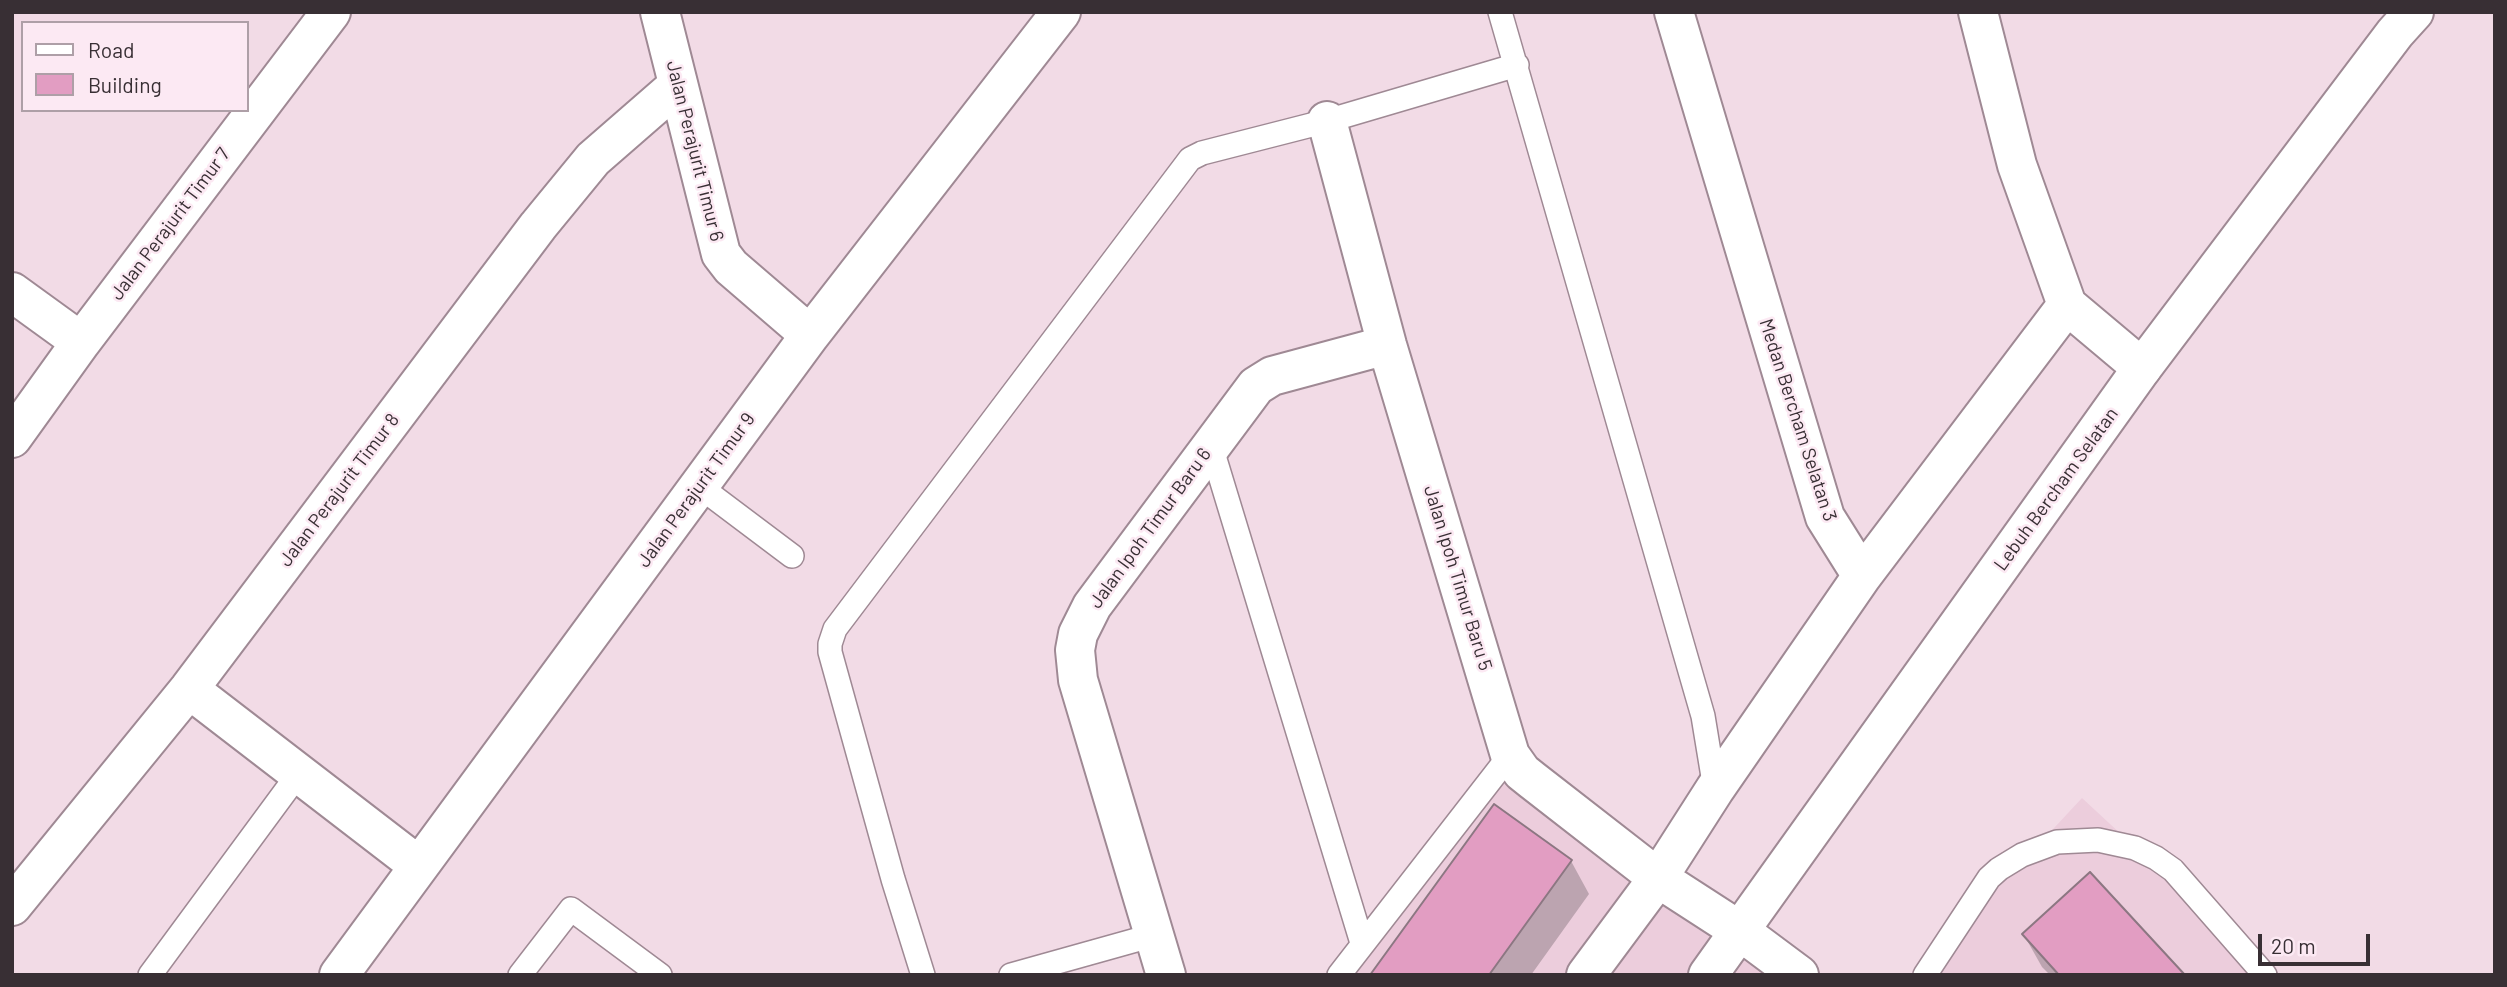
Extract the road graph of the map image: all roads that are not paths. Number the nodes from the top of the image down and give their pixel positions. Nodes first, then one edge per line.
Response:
1 (331, 12) edge
2 (660, 12) edge
3 (1500, 12) edge
4 (1674, 12) edge
5 (1978, 12) edge
6 (2414, 12) edge
7 (1044, 19) edge
8 (1517, 65) junction
9 (678, 85) junction
10 (1327, 121) junction
11 (12, 292) edge
12 (2067, 305) junction
13 (810, 335) junction
14 (80, 342) junction
15 (1387, 345) junction
16 (2142, 368) junction
17 (12, 438) edge
18 (1211, 446) junction
19 (699, 486) junction
20 (792, 556) dead end
21 (1862, 576) junction
22 (189, 689) junction
23 (1510, 755) junction
24 (299, 773) junction
25 (1715, 789) junction
26 (419, 866) junction
27 (1658, 878) junction
28 (12, 906) edge
29 (1740, 931) junction
30 (1154, 935) junction
31 (1362, 943) junction
32 (1932, 971) edge
33 (150, 975) edge
34 (339, 975) edge
35 (520, 975) edge
36 (660, 975) edge
37 (923, 975) edge
38 (1011, 975) edge
39 (1166, 975) edge
40 (1339, 975) edge
41 (1586, 975) edge
42 (1709, 975) edge
43 (1799, 975) edge
44 (2265, 975) edge

1 - 14 street, Jalan Perajurit Timur 7
2 - 9 street, Jalan Perajurit Timur 6
3 - 8 lane
4 - 21 street, Medan Bercham Selatan 3
5 - 12 street
6 - 16 street, Lebuh Bercham Selatan
7 - 13 street, Jalan Perajurit Timur 9
8 - 10 lane
8 - 25 lane
9 - 13 street, Jalan Perajurit Timur 6
9 - 22 street, Jalan Perajurit Timur 8
10 - 15 street, Jalan Ipoh Timur Baru 5
10 - 37 lane
11 - 14 street
12 - 16 street
12 - 21 street
13 - 19 street, Jalan Perajurit Timur 9
14 - 17 street, Jalan Perajurit Timur 7
15 - 18 street, Jalan Ipoh Timur Baru 6
15 - 23 street, Jalan Ipoh Timur Baru 5
16 - 29 street, Lebuh Bercham Selatan
18 - 30 street, Jalan Ipoh Timur Baru 6
18 - 31 lane
19 - 20 lane
19 - 26 street, Jalan Perajurit Timur 9
21 - 25 street
22 - 24 street
22 - 28 street, Jalan Perajurit Timur 8
23 - 27 street, Jalan Ipoh Timur Baru 5
23 - 31 lane
24 - 26 street
24 - 33 lane
25 - 27 street
26 - 34 street, Jalan Perajurit Timur 9
27 - 29 street, Jalan Ipoh Timur Baru 5
27 - 41 street
29 - 42 street, Lebuh Bercham Selatan
29 - 43 street, Jalan Ipoh Timur Baru 5
30 - 38 lane
30 - 39 street, Jalan Ipoh Timur Baru 6
31 - 40 lane
32 - 44 lane
35 - 36 lane

